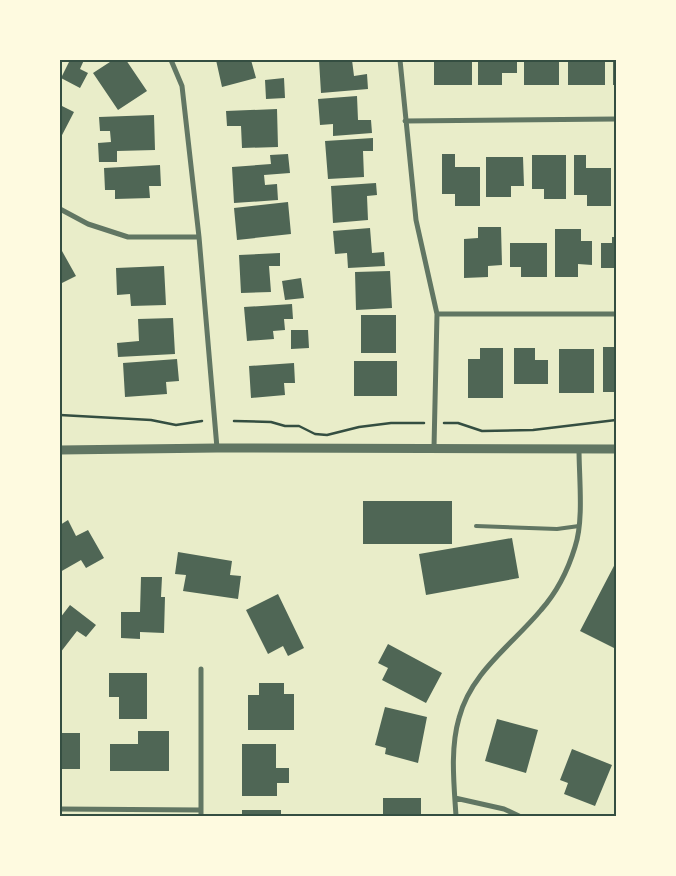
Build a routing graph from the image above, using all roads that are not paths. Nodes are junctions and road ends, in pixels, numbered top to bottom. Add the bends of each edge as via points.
1 (171, 60) edge
2 (400, 60) edge
3 (405, 120) junction
4 (616, 120) edge
5 (60, 209) edge
6 (198, 237) junction
7 (437, 314) junction
8 (616, 314) edge
9 (217, 448) junction
10 (434, 448) junction
11 (579, 448) junction
12 (616, 449) edge
13 (60, 450) edge
14 (476, 526) dead end
15 (579, 526) junction
16 (201, 668) dead end
17 (455, 798) junction
18 (60, 809) edge
19 (201, 813) edge
20 (456, 816) edge
21 (520, 816) edge

1 - 6 street via 182,86
2 - 3 street
3 - 4 street
3 - 7 street via 416,220
5 - 6 street via 88,224 128,237
6 - 9 street
7 - 8 street
7 - 10 street
9 - 10 street
9 - 13 street
10 - 11 street
11 - 12 street
11 - 15 street
14 - 15 lane
15 - 17 street via 576,546 553,595 480,674 468,696 459,718 453,768
16 - 19 street
17 - 20 street
17 - 21 street
18 - 19 street

